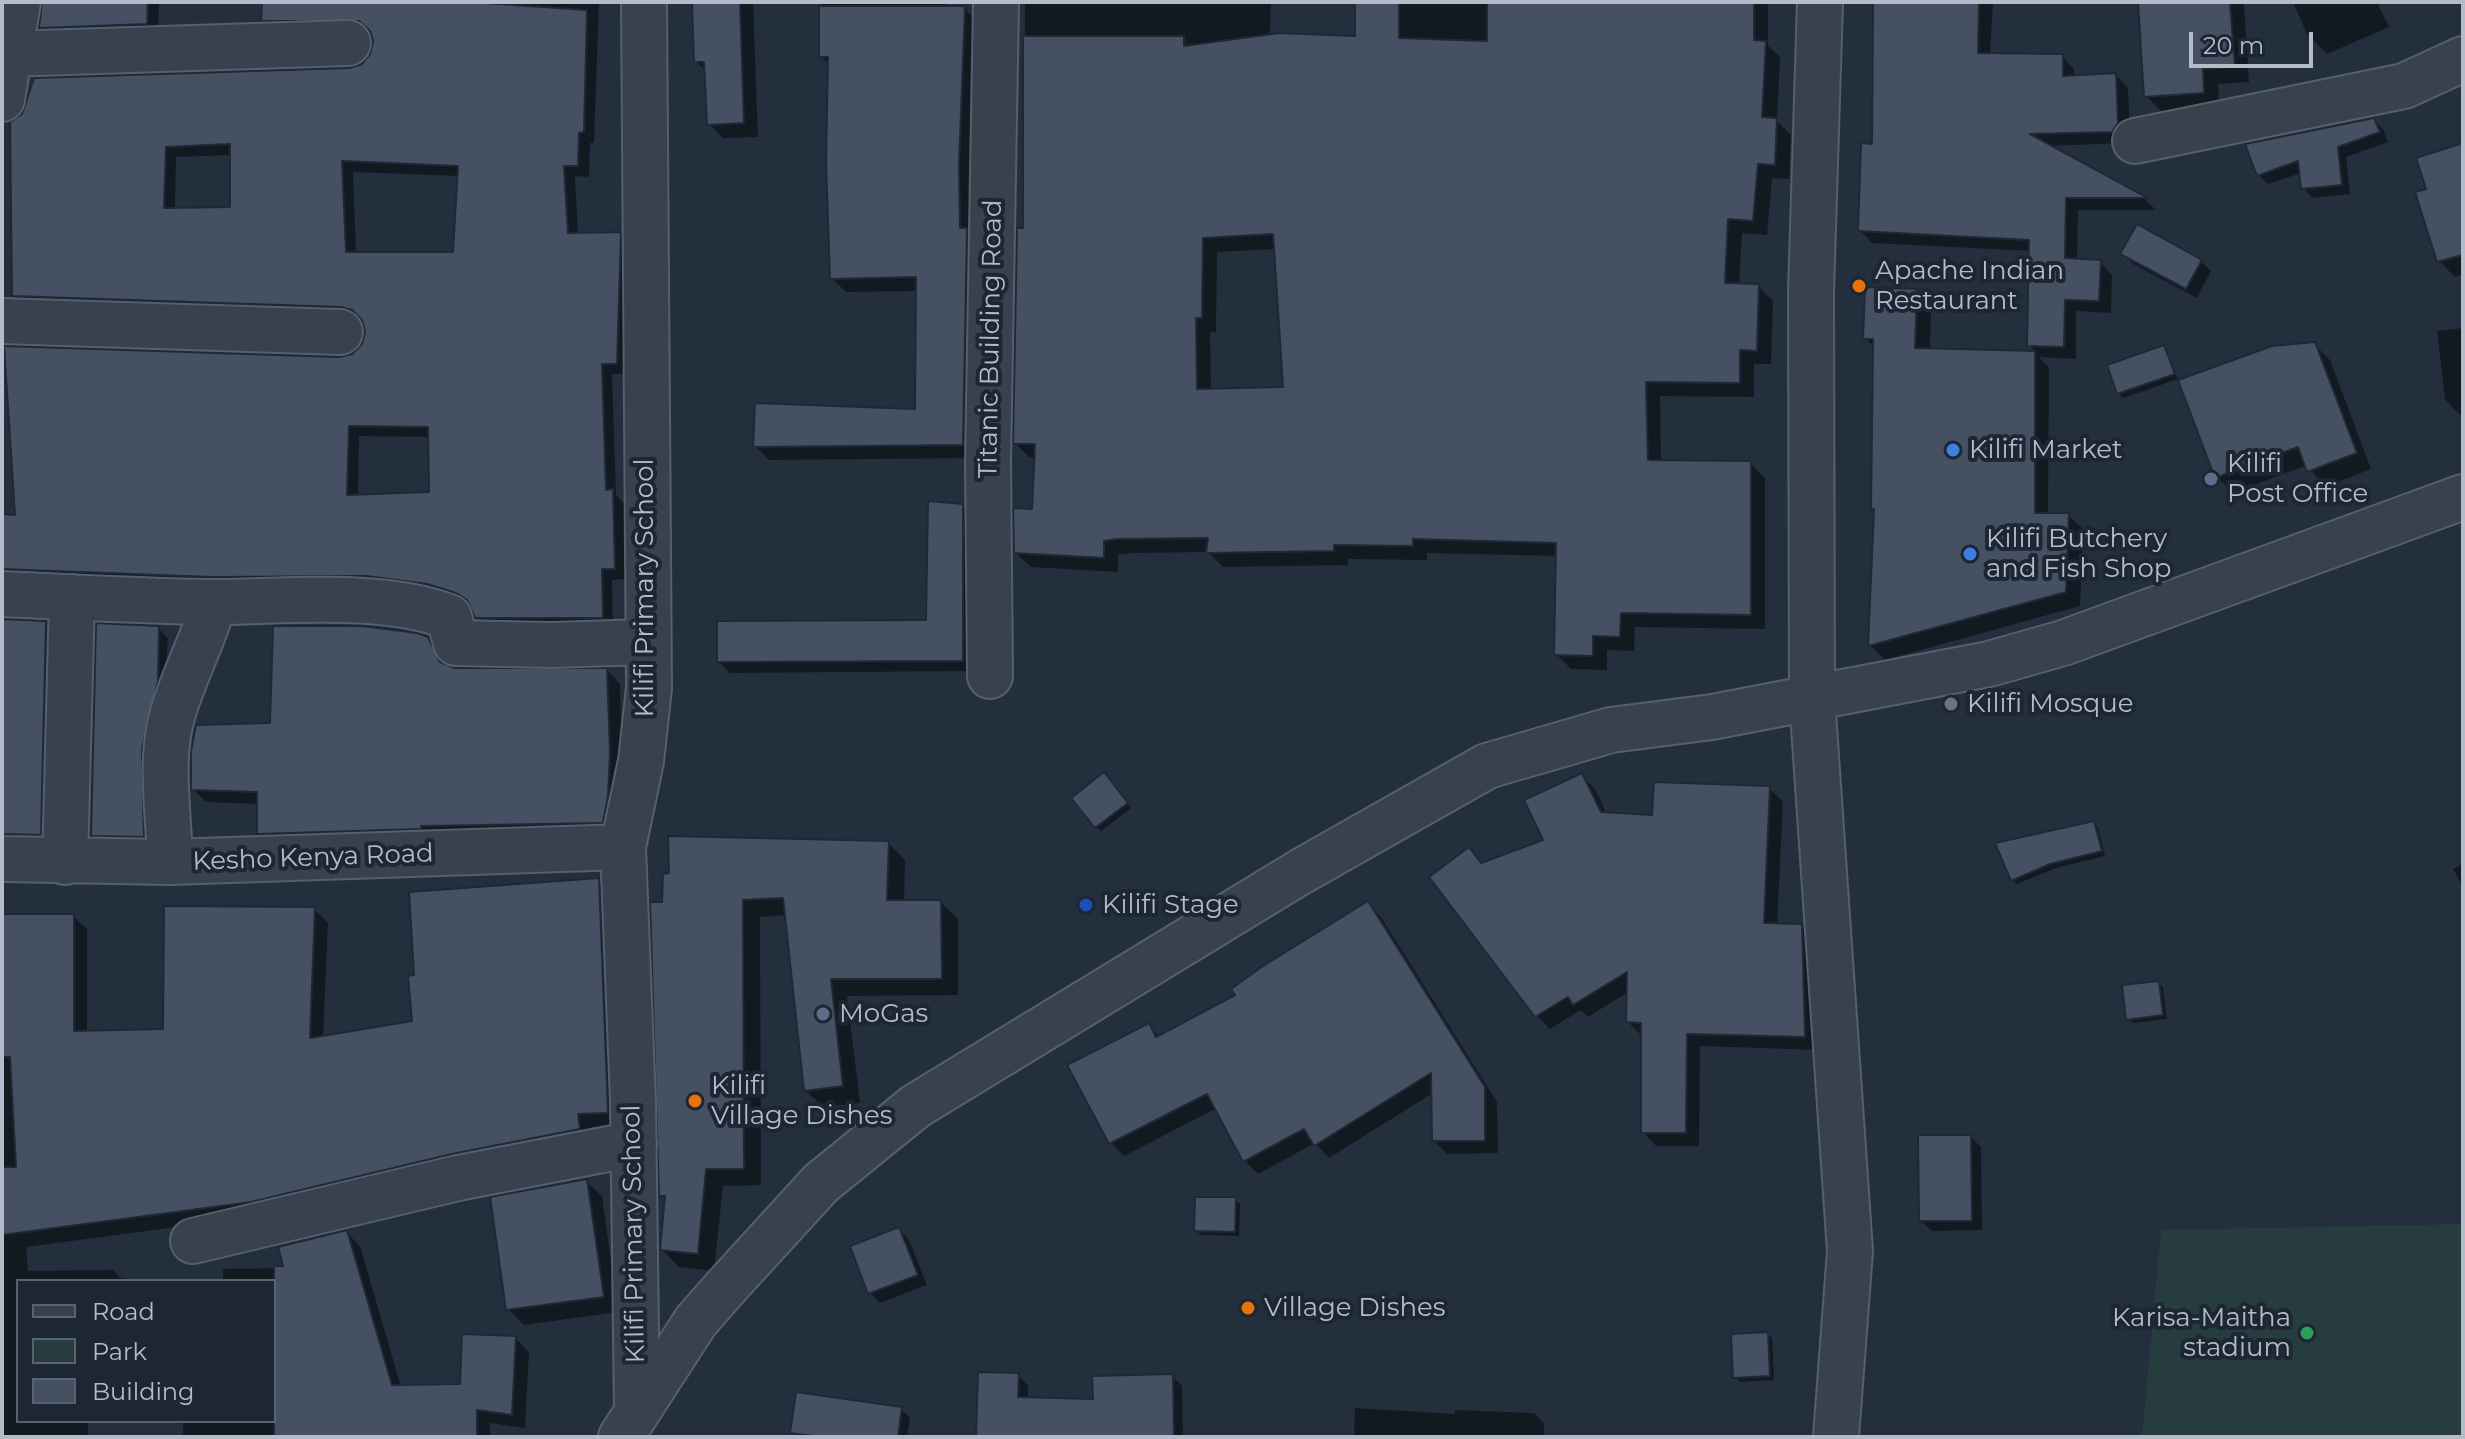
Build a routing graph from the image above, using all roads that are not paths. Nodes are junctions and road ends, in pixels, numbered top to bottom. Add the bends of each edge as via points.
1 (18, 2) edge
2 (644, 2) edge
3 (996, 2) edge
4 (1820, 2) edge
5 (348, 43) dead end
6 (7, 54) junction
7 (2463, 59) edge
8 (2, 99) edge
9 (2135, 141) dead end
10 (2, 321) edge
11 (340, 332) dead end
12 (2463, 497) edge
13 (2, 594) edge
14 (72, 597) junction
15 (214, 602) junction
16 (646, 642) junction
17 (990, 676) dead end
18 (1812, 698) junction
19 (623, 847) junction
20 (2, 859) edge
21 (65, 862) junction
22 (170, 862) junction
23 (634, 1144) junction
24 (193, 1241) dead end
25 (640, 1417) edge
26 (1836, 1437) edge

1 - 6 street
2 - 16 street, Kilifi Primary School
3 - 17 street, Titanic Building Road via 988,372
4 - 18 street via 1811,292
5 - 6 street
6 - 8 street
7 - 9 street via 2404,86
10 - 11 street
12 - 18 street via 2063,643 1912,681
13 - 14 street
14 - 15 street
14 - 21 street
15 - 16 street via 294,599 430,610 449,617 456,643
15 - 22 street via 172,715 167,770
16 - 19 street, Kilifi Primary School via 649,688
18 - 25 street via 1611,730 1487,766 1300,872 916,1106 821,1183 696,1321
18 - 26 street via 1850,1251
19 - 22 street, Kesho Kenya Road
19 - 23 street, Kilifi Primary School
20 - 21 street, Kesho Kenya Road
21 - 22 street, Kesho Kenya Road
23 - 24 street via 458,1178
23 - 25 street, Kilifi Primary School

